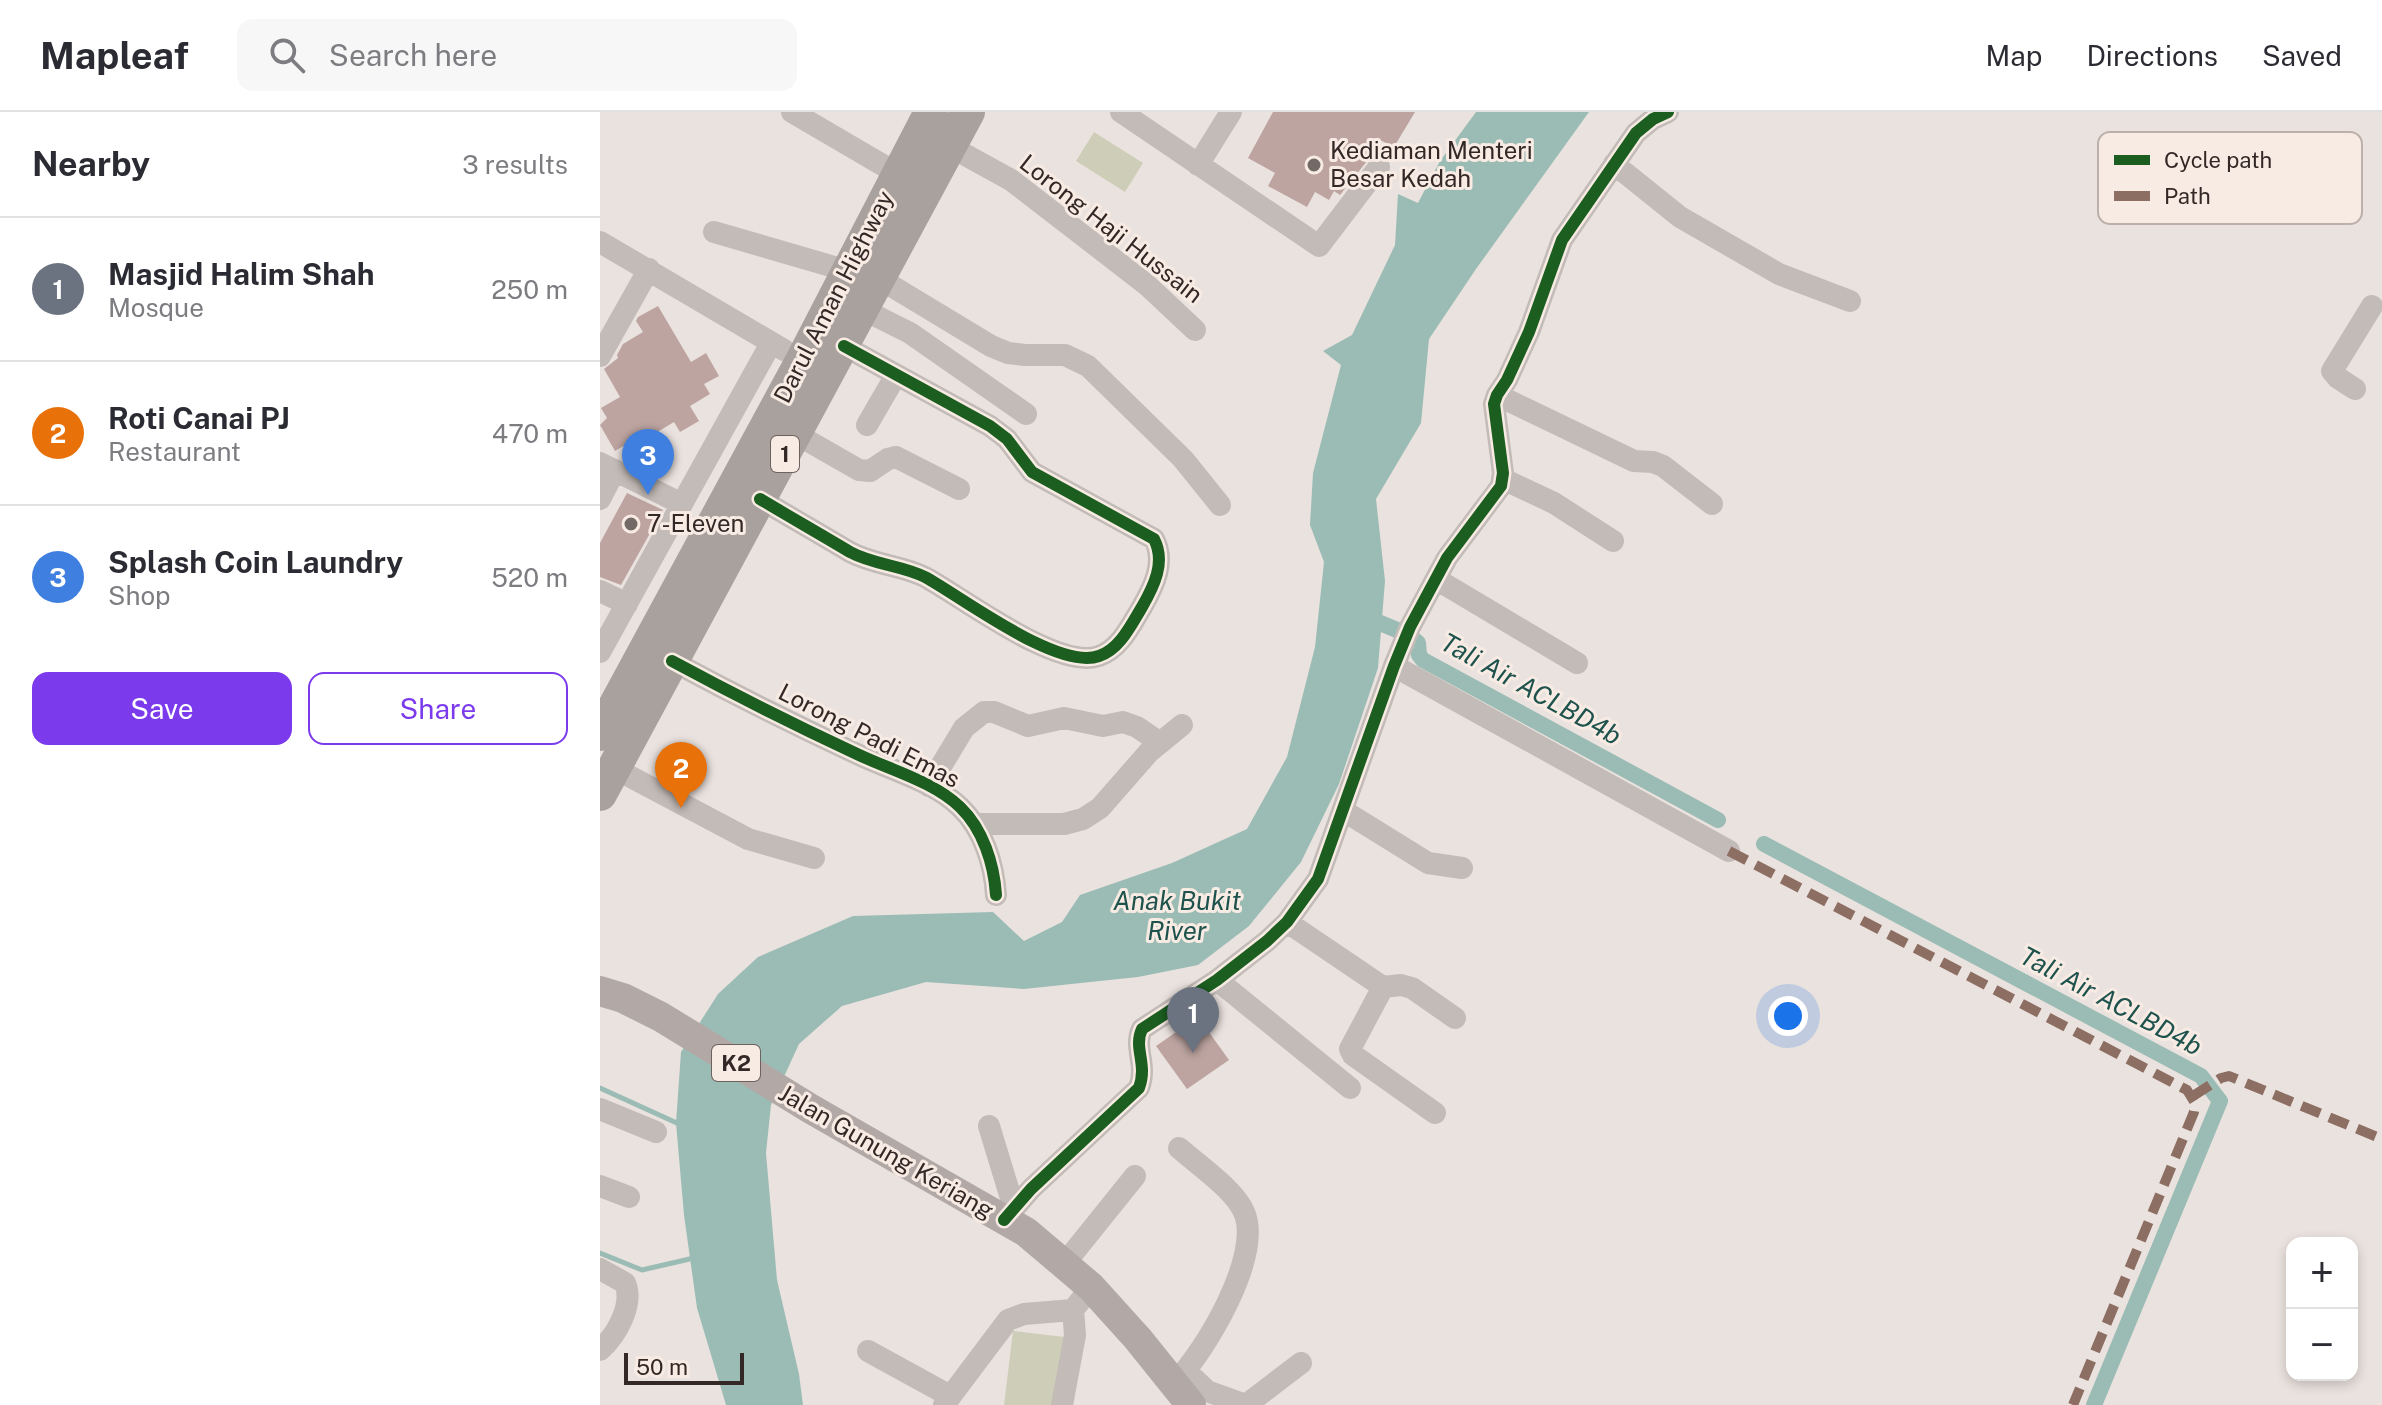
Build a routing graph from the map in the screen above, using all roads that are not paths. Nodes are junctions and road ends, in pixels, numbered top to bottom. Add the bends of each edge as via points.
1 (792, 112) edge
2 (931, 112) edge
3 (968, 112) edge
4 (1121, 112) edge
5 (1231, 112) edge
6 (1668, 112) edge
7 (951, 147) junction
8 (1614, 164) junction
9 (1198, 165) junction
10 (1379, 167) dead end
11 (898, 174) junction
12 (714, 232) dead end
13 (600, 242) edge
14 (649, 269) junction
15 (864, 275) junction
16 (1850, 301) dead end
17 (2372, 306) dead end
18 (864, 310) junction
19 (1195, 330) dead end
20 (771, 343) junction
21 (844, 346) junction
22 (600, 356) edge
23 (802, 361) junction
24 (896, 375) junction
25 (2355, 389) dead end
26 (1497, 395) junction
27 (1026, 414) dead end
28 (867, 425) dead end
29 (796, 434) junction
30 (607, 466) edge
31 (1503, 479) junction
32 (959, 489) dead end
33 (600, 499) edge
34 (760, 499) junction
35 (682, 504) junction
36 (1712, 504) dead end
37 (1220, 505) dead end
38 (1613, 541) dead end
39 (1436, 579) junction
40 (600, 591) edge
41 (627, 604) junction
42 (600, 652) edge
43 (672, 661) junction
44 (1577, 663) dead end
45 (1394, 666) junction
46 (1182, 725) dead end
47 (600, 734) edge
48 (1159, 742) junction
49 (607, 781) edge
50 (929, 786) junction
51 (1344, 811) junction
52 (974, 824) junction
53 (1729, 851) dead end
54 (814, 858) dead end
55 (1462, 868) dead end
56 (996, 895) dead end
57 (1287, 922) junction
58 (1217, 980) junction
59 (1383, 987) junction
60 (608, 989) edge
61 (1455, 1018) dead end
62 (1350, 1088) dead end
63 (600, 1109) edge
64 (1435, 1113) dead end
65 (989, 1126) dead end
66 (656, 1132) dead end
67 (1179, 1148) dead end
68 (1135, 1176) dead end
69 (600, 1186) edge
70 (629, 1197) dead end
71 (1009, 1214) junction
72 (1065, 1263) junction
73 (600, 1269) edge
74 (1082, 1299) junction
75 (600, 1350) edge
76 (868, 1351) dead end
77 (1301, 1363) dead end
78 (1184, 1386) edge
79 (947, 1401) edge
80 (1062, 1405) edge
81 (1246, 1405) edge

1 - 11 street
2 - 11 highway, Darul Aman Highway / 1
3 - 7 highway, Darul Aman Highway / 1
4 - 9 street
5 - 9 street
6 - 8 street via 1644,125
7 - 15 highway, Darul Aman Highway / 1
7 - 19 street, Lorong Haji Hussain via 1023,189 1147,285
8 - 16 street via 1680,217 1779,274
8 - 26 street via 1562,240 1529,332
9 - 10 street via 1319,246
11 - 15 highway, Darul Aman Highway / 1
12 - 15 street
13 - 14 street
14 - 20 street
14 - 22 street
15 - 18 highway, Darul Aman Highway / 1
15 - 23 highway, Darul Aman Highway / 1
15 - 37 street via 1008,353 1065,355 1088,366 1183,459
17 - 25 street via 2332,371
18 - 21 highway, Darul Aman Highway / 1
18 - 27 street via 910,333
20 - 23 street
20 - 35 street
21 - 24 street
21 - 29 highway, Darul Aman Highway / 1
23 - 47 highway, Darul Aman Highway / 1
24 - 28 street
24 - 34 street via 1000,433 1032,472 1154,539 1160,567 1147,599 1109,651 1089,659 1054,651 920,575 867,560
26 - 31 street
26 - 36 street via 1634,461 1658,463
29 - 32 street via 859,470 870,471 896,457
29 - 34 highway, Darul Aman Highway / 1
30 - 33 street
30 - 35 street
31 - 38 street via 1554,503
31 - 39 street
34 - 43 highway, Darul Aman Highway / 1
35 - 41 street
39 - 44 street
39 - 45 street
40 - 41 street
41 - 42 street
43 - 49 highway, Darul Aman Highway / 1
43 - 50 street, Lorong Padi Emas
45 - 51 street
45 - 53 street
46 - 48 street
48 - 50 street via 1123,722 1103,726 1064,718 1028,726 984,712 964,728
48 - 52 street via 1115,794 1083,819 1064,824
49 - 54 street via 748,839
50 - 52 street, Lorong Padi Emas via 959,806
51 - 55 street via 1428,863
51 - 57 street via 1318,879
52 - 56 street, Lorong Padi Emas via 995,877
57 - 58 street
57 - 59 street
58 - 62 street
58 - 71 street via 1142,1029 1138,1043 1144,1072 1139,1088
59 - 61 street via 1412,988
59 - 64 street via 1350,1049
60 - 71 main road, Jalan Gunung Keriang / K2 via 811,1109
63 - 66 street
65 - 71 street
67 - 78 street via 1229,1192 1244,1211 1247,1226 1237,1278
68 - 72 street
69 - 70 street
71 - 72 main road, Jalan Gunung Keriang / K2
72 - 74 main road, Jalan Gunung Keriang / K2
73 - 75 street via 625,1283 629,1301
74 - 78 main road, Jalan Gunung Keriang / K2
74 - 79 street via 1008,1320
74 - 80 street
76 - 79 street
77 - 81 street
78 - 81 street

